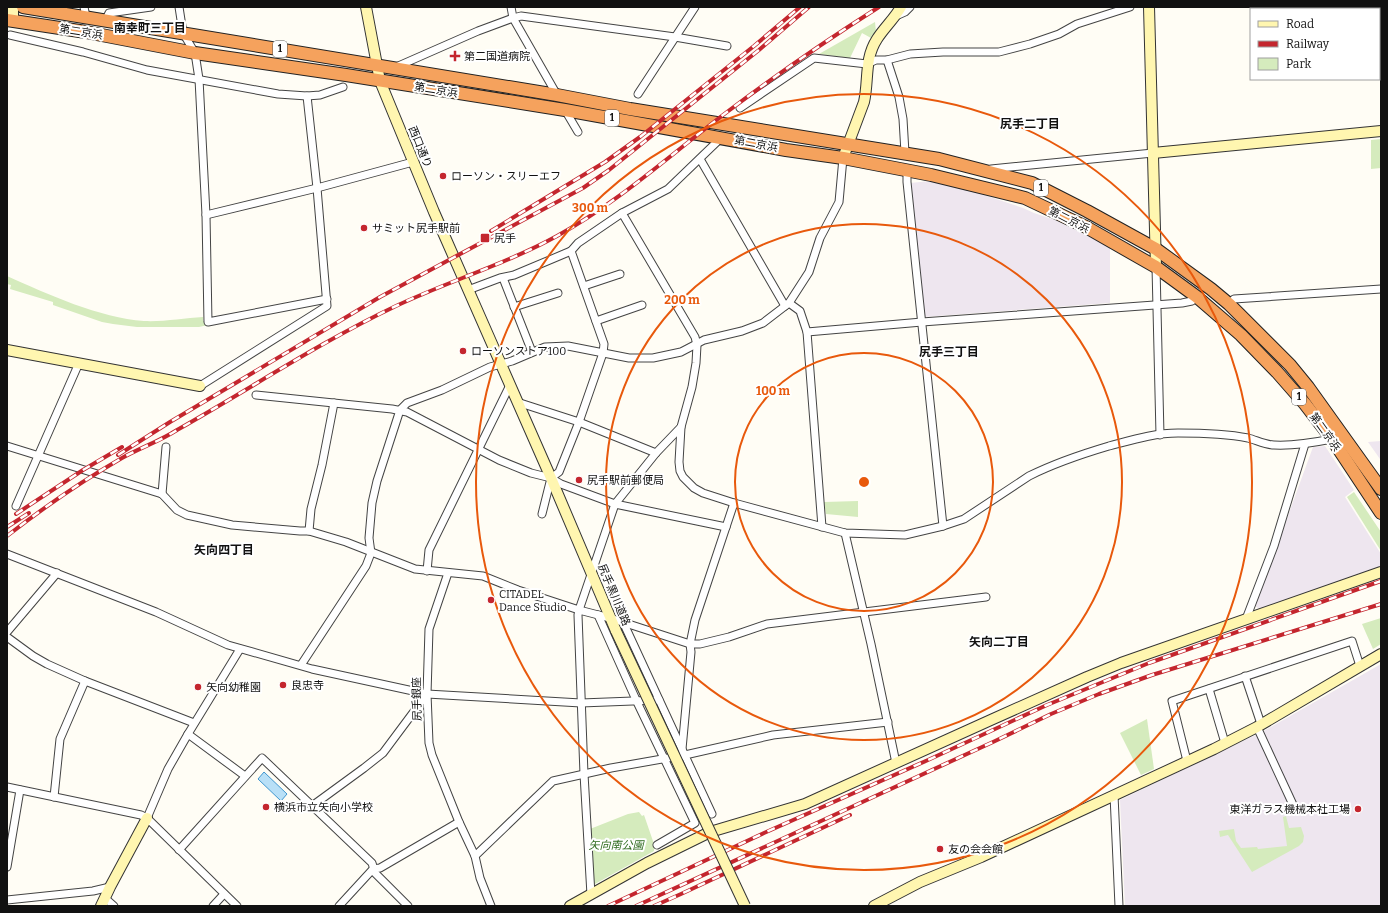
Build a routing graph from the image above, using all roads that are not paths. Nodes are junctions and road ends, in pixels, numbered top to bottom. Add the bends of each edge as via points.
1 (13, 7) edge
2 (23, 7) edge
3 (151, 7) edge
4 (179, 7) edge
5 (366, 7) edge
6 (511, 7) edge
7 (695, 7) edge
8 (910, 7) edge
9 (1130, 7) edge
10 (1149, 7) edge
11 (85, 12) edge
12 (898, 12) edge
13 (513, 18) junction
14 (10, 21) edge
15 (105, 21) junction
16 (183, 34) junction
17 (10, 36) dead end
18 (675, 37) junction
19 (727, 46) dead end
20 (194, 53) junction
21 (887, 60) junction
22 (867, 64) junction
23 (376, 65) junction
24 (392, 68) junction
25 (199, 79) junction
26 (380, 81) junction
27 (343, 86) dead end
28 (638, 94) dead end
29 (557, 95) junction
30 (307, 96) junction
31 (740, 108) dead end
32 (565, 110) junction
33 (1381, 131) edge
34 (578, 132) dead end
35 (722, 137) junction
36 (847, 144) junction
37 (905, 153) junction
38 (1153, 153) junction
39 (843, 158) junction
40 (700, 159) junction
41 (413, 162) junction
42 (907, 170) junction
43 (985, 171) junction
44 (317, 188) junction
45 (622, 213) junction
46 (206, 215) junction
47 (1156, 249) junction
48 (572, 251) junction
49 (1156, 267) junction
50 (620, 274) dead end
51 (503, 278) junction
52 (584, 286) junction
53 (1381, 289) edge
54 (468, 290) junction
55 (558, 293) dead end
56 (1197, 297) junction
57 (327, 299) junction
58 (1156, 304) junction
59 (1229, 304) junction
60 (642, 305) dead end
61 (787, 305) junction
62 (514, 307) junction
63 (596, 321) junction
64 (922, 322) junction
65 (807, 332) junction
66 (697, 345) junction
67 (7, 350) edge
68 (532, 352) junction
69 (603, 353) junction
70 (79, 364) junction
71 (500, 364) junction
72 (510, 385) junction
73 (200, 386) joint
74 (256, 395) dead end
75 (517, 402) junction
76 (334, 403) junction
77 (400, 410) junction
78 (579, 422) junction
79 (681, 427) junction
80 (1160, 435) junction
81 (1332, 439) junction
82 (1305, 444) junction
83 (7, 446) edge
84 (166, 447) dead end
85 (478, 449) junction
86 (656, 453) junction
87 (38, 456) junction
88 (551, 478) junction
89 (1381, 489) edge
90 (162, 494) junction
91 (734, 503) junction
92 (616, 504) junction
93 (16, 506) dead end
94 (1381, 513) edge
95 (542, 514) dead end
96 (943, 526) junction
97 (726, 527) junction
98 (822, 527) junction
99 (309, 531) junction
100 (845, 533) junction
101 (372, 553) junction
102 (7, 554) edge
103 (427, 571) junction
104 (1381, 572) edge
105 (57, 573) junction
106 (448, 573) junction
107 (591, 573) junction
108 (986, 597) dead end
109 (579, 610) junction
110 (863, 612) junction
111 (598, 615) junction
112 (610, 618) junction
113 (1246, 619) junction
114 (624, 624) junction
115 (7, 632) edge
116 (7, 637) edge
117 (690, 644) junction
118 (240, 649) junction
119 (1381, 654) edge
120 (300, 665) junction
121 (1360, 666) junction
122 (1245, 676) junction
123 (85, 681) junction
124 (1209, 689) junction
125 (426, 694) junction
126 (659, 700) junction
127 (637, 702) junction
128 (581, 703) junction
129 (888, 722) junction
130 (194, 723) junction
131 (1259, 725) junction
132 (188, 734) junction
133 (1225, 743) junction
134 (684, 752) junction
135 (664, 758) junction
136 (1187, 761) junction
137 (896, 764) junction
138 (584, 774) junction
139 (245, 776) junction
140 (7, 787) edge
141 (20, 790) junction
142 (1114, 795) junction
143 (54, 797) junction
144 (312, 806) junction
145 (1295, 809) dead end
146 (712, 814) dead end
147 (147, 818) junction
148 (459, 822) junction
149 (710, 832) junction
150 (657, 845) dead end
151 (179, 850) junction
152 (475, 856) junction
153 (7, 868) edge
154 (373, 869) junction
155 (110, 887) junction
156 (224, 894) junction
157 (590, 895) junction
158 (7, 900) edge
159 (103, 902) edge
160 (114, 906) edge
161 (213, 906) edge
162 (237, 906) edge
163 (339, 906) edge
164 (408, 906) edge
165 (491, 906) edge
166 (570, 906) edge
167 (745, 906) edge
168 (874, 906) edge
169 (1119, 906) edge

1 - 14 street
2 - 11 highway, 第二京浜 / 1
3 - 15 street via 109,13
4 - 16 street
5 - 23 street, 西口通り
6 - 13 street
7 - 18 street
8 - 12 street via 905,12
9 - 21 street via 1003,52 910,54
10 - 38 street
11 - 15 highway, 第二京浜 / 1
12 - 22 street via 876,39
13 - 18 street via 521,16
13 - 24 street
13 - 29 street
14 - 20 highway, 第二京浜 / 1 via 86,32
15 - 16 highway, 第二京浜 / 1
16 - 20 street
16 - 23 highway, 第二京浜 / 1
17 - 25 street via 147,70
18 - 19 street
18 - 28 street
20 - 25 street
20 - 26 highway, 第二京浜 / 1
21 - 22 street via 876,60
21 - 37 street via 899,98
22 - 31 street via 814,58
22 - 36 street via 864,102
23 - 24 highway, 第二京浜 / 1
23 - 26 street, 西口通り
24 - 29 highway, 第二京浜 / 1
25 - 30 street via 278,94
25 - 46 street
26 - 32 highway, 第二京浜 / 1
26 - 41 street, 西口通り
27 - 30 street via 320,95
29 - 36 highway, 第二京浜 / 1
30 - 44 street
32 - 34 street
32 - 35 highway, 第二京浜 / 1
33 - 38 street
35 - 39 highway, 第二京浜 / 1
35 - 40 street
36 - 37 highway, 第二京浜 / 1
36 - 39 street
37 - 43 highway, 第二京浜 / 1
38 - 43 street
38 - 47 street
39 - 42 highway, 第二京浜 / 1
39 - 61 street via 839,202 820,238 809,272
40 - 45 street via 668,189
40 - 61 street
41 - 44 street
41 - 54 street, 西口通り
42 - 49 highway, 第二京浜 / 1 via 1026,198 1086,227
42 - 64 street
43 - 47 highway, 第二京浜 / 1 via 1032,183
44 - 46 street
44 - 57 street
45 - 48 street via 578,243
45 - 66 street via 695,337
46 - 57 street via 208,322
47 - 49 street
47 - 59 highway, 第二京浜 / 1
48 - 51 street
48 - 52 street
49 - 56 highway, 第二京浜 / 1
49 - 58 street
50 - 52 street
51 - 54 street
51 - 62 street
52 - 63 street
53 - 59 street via 1234,299
54 - 71 street, 尻手黒川道路
55 - 62 street
56 - 58 street via 1192,301
56 - 81 highway, 第二京浜 / 1 via 1241,335 1277,372
57 - 73 street via 327,306
58 - 64 street
58 - 80 street
59 - 89 highway, 第二京浜 / 1 via 1308,386 1377,477
60 - 63 street
61 - 65 street via 800,311
61 - 66 street via 763,323 704,340
62 - 68 street
63 - 69 street via 604,344
64 - 65 street
64 - 96 street
65 - 98 street
66 - 69 street via 682,352 653,358 629,358
66 - 79 street via 692,388
67 - 70 street
68 - 69 street via 560,345
68 - 71 street
69 - 78 street
70 - 73 street
70 - 87 street
71 - 72 street, 尻手黒川道路
71 - 77 street via 407,403
72 - 75 street, 尻手黒川道路
72 - 85 street
74 - 76 street
75 - 78 street
75 - 88 street, 尻手黒川道路
76 - 77 street
76 - 99 street via 311,509
77 - 85 street
77 - 101 street via 372,503 369,538
78 - 86 street
78 - 88 street via 559,472
79 - 86 street
79 - 91 street via 679,462 683,477 702,493
80 - 82 street via 1178,433 1228,436 1272,445
80 - 96 street via 1137,438 1040,470 964,519
81 - 82 street
81 - 94 highway, 第二京浜 / 1
82 - 113 street via 1274,546
83 - 87 street
84 - 90 street
85 - 88 street via 528,472
85 - 103 street via 429,550
86 - 92 street
87 - 90 street
87 - 93 street
88 - 92 street
88 - 95 street
88 - 107 street, 尻手黒川道路
90 - 99 street via 177,510 186,515 232,524
91 - 97 street
91 - 98 street
92 - 97 street
92 - 107 street
96 - 100 street via 905,535
97 - 117 street via 695,620
98 - 100 street
99 - 101 street
100 - 110 street
101 - 103 street via 414,569
101 - 120 street
102 - 105 street
103 - 106 street
104 - 113 street
105 - 115 street
105 - 118 street
106 - 109 street via 484,576
106 - 125 street, 尻手銀座 via 429,629
107 - 109 street
107 - 112 street, 尻手黒川道路
108 - 110 street
109 - 111 street
109 - 128 street
110 - 117 street via 767,624 708,643
110 - 129 street
111 - 112 street
111 - 127 street
112 - 114 street
112 - 149 street, 尻手黒川道路, bridge
113 - 137 street via 1088,677
114 - 117 street
114 - 126 street
116 - 123 street via 33,656
117 - 134 street
118 - 120 street
118 - 130 street
119 - 121 street
120 - 125 street
121 - 122 street via 1352,641
121 - 131 street
122 - 124 street
122 - 131 street
123 - 130 street
123 - 143 street via 60,739
124 - 133 street
124 - 136 street via 1172,701
125 - 128 street
125 - 144 street via 383,753
125 - 148 street, 尻手銀座 via 432,755
126 - 127 street
126 - 134 street
127 - 128 street
127 - 135 street
128 - 138 street
129 - 134 street via 773,735
129 - 137 street
130 - 132 street
131 - 133 street
131 - 145 street
132 - 139 street
132 - 147 street via 168,770
133 - 136 street
134 - 135 street
134 - 146 street
135 - 138 street
135 - 150 street via 695,823
136 - 142 street
137 - 149 street via 805,804
138 - 152 street via 553,782
138 - 157 street
139 - 144 street via 262,758
139 - 151 street
140 - 141 street
141 - 143 street
141 - 153 street
142 - 168 street via 920,882
142 - 169 street
143 - 147 street
144 - 154 street via 372,863
147 - 151 street
147 - 155 street
148 - 152 street, 尻手銀座
148 - 154 street via 380,868
149 - 157 street
149 - 167 street, 尻手黒川道路, bridge
151 - 156 street
152 - 165 street, 尻手銀座
154 - 163 street
154 - 164 street
155 - 158 street
155 - 159 street
156 - 161 street
156 - 162 street
157 - 166 street
159 - 160 street

